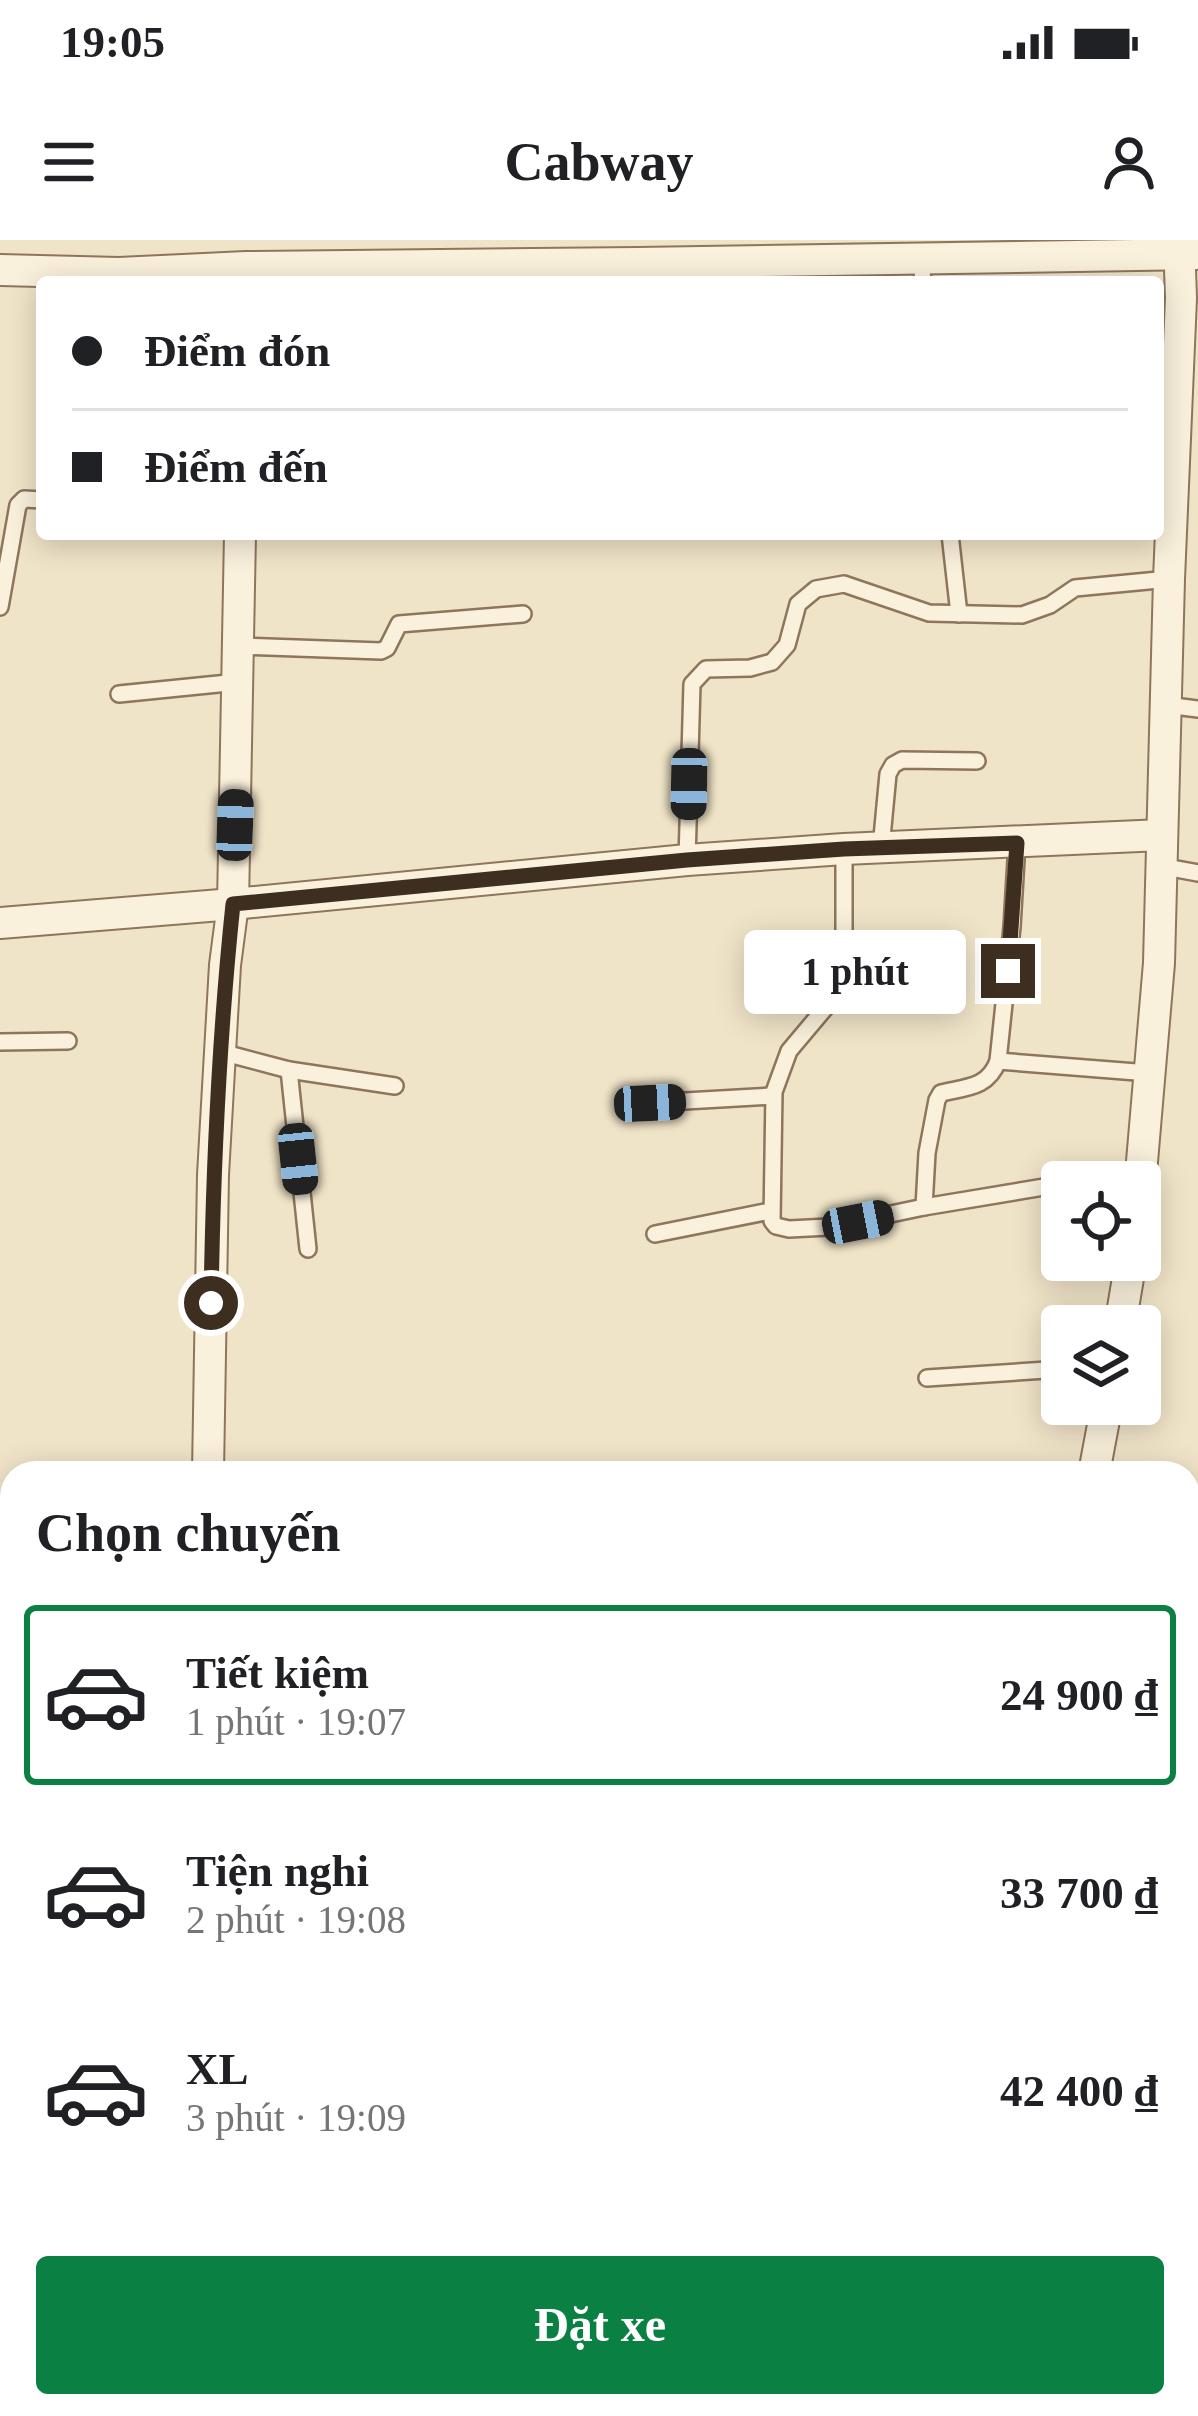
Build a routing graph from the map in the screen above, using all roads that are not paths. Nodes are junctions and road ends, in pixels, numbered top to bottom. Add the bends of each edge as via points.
1 (1186, 249) edge
2 (246, 263) edge
3 (0, 270) edge
4 (922, 270) edge
5 (638, 273) edge
6 (36, 500) edge
7 (240, 540) edge
8 (951, 540) edge
9 (1169, 579) junction
10 (0, 608) edge
11 (523, 614) dead end
12 (959, 614) junction
13 (238, 646) junction
14 (238, 682) junction
15 (118, 694) dead end
16 (1166, 705) junction
17 (1198, 709) edge
18 (977, 761) dead end
19 (1017, 843) junction
20 (881, 848) junction
21 (844, 849) junction
22 (1161, 850) junction
23 (687, 860) junction
24 (1198, 873) edge
25 (233, 904) junction
26 (0, 922) edge
27 (68, 1041) dead end
28 (0, 1042) edge
29 (221, 1052) junction
30 (998, 1060) junction
31 (289, 1070) junction
32 (1149, 1073) junction
33 (395, 1086) dead end
34 (772, 1096) junction
35 (650, 1103) dead end
36 (1142, 1161) edge
37 (1041, 1188) edge
38 (924, 1208) junction
39 (770, 1211) junction
40 (655, 1234) dead end
41 (308, 1249) dead end
42 (1041, 1370) edge
43 (927, 1378) dead end
44 (1103, 1425) edge
45 (208, 1461) edge
46 (1096, 1461) edge

1 - 4 street
1 - 9 street
2 - 3 street via 119,273
2 - 5 street
4 - 5 street
6 - 10 lane via 18,505
7 - 13 street
8 - 12 lane
9 - 12 lane via 1075,588 1031,614
9 - 16 street
11 - 13 lane via 399,624 381,650
12 - 23 lane via 928,613 844,584 816,589 798,604 787,645 772,662 706,669 692,684
13 - 14 street
14 - 15 lane
14 - 25 street
16 - 17 lane
16 - 22 street
18 - 20 lane via 893,765
19 - 20 street
19 - 22 street
19 - 30 lane
20 - 21 street
21 - 23 street
21 - 34 lane via 844,969 826,1007 789,1051
22 - 24 lane
22 - 32 street
23 - 25 street
25 - 26 street
25 - 29 street
27 - 28 lane
29 - 31 lane
29 - 45 street
30 - 32 lane
30 - 38 lane via 982,1083 937,1100
31 - 33 lane
31 - 41 lane
32 - 36 street
34 - 35 lane
34 - 39 lane
37 - 38 lane
38 - 39 lane via 789,1229 776,1226
39 - 40 lane
42 - 43 lane
44 - 46 street

